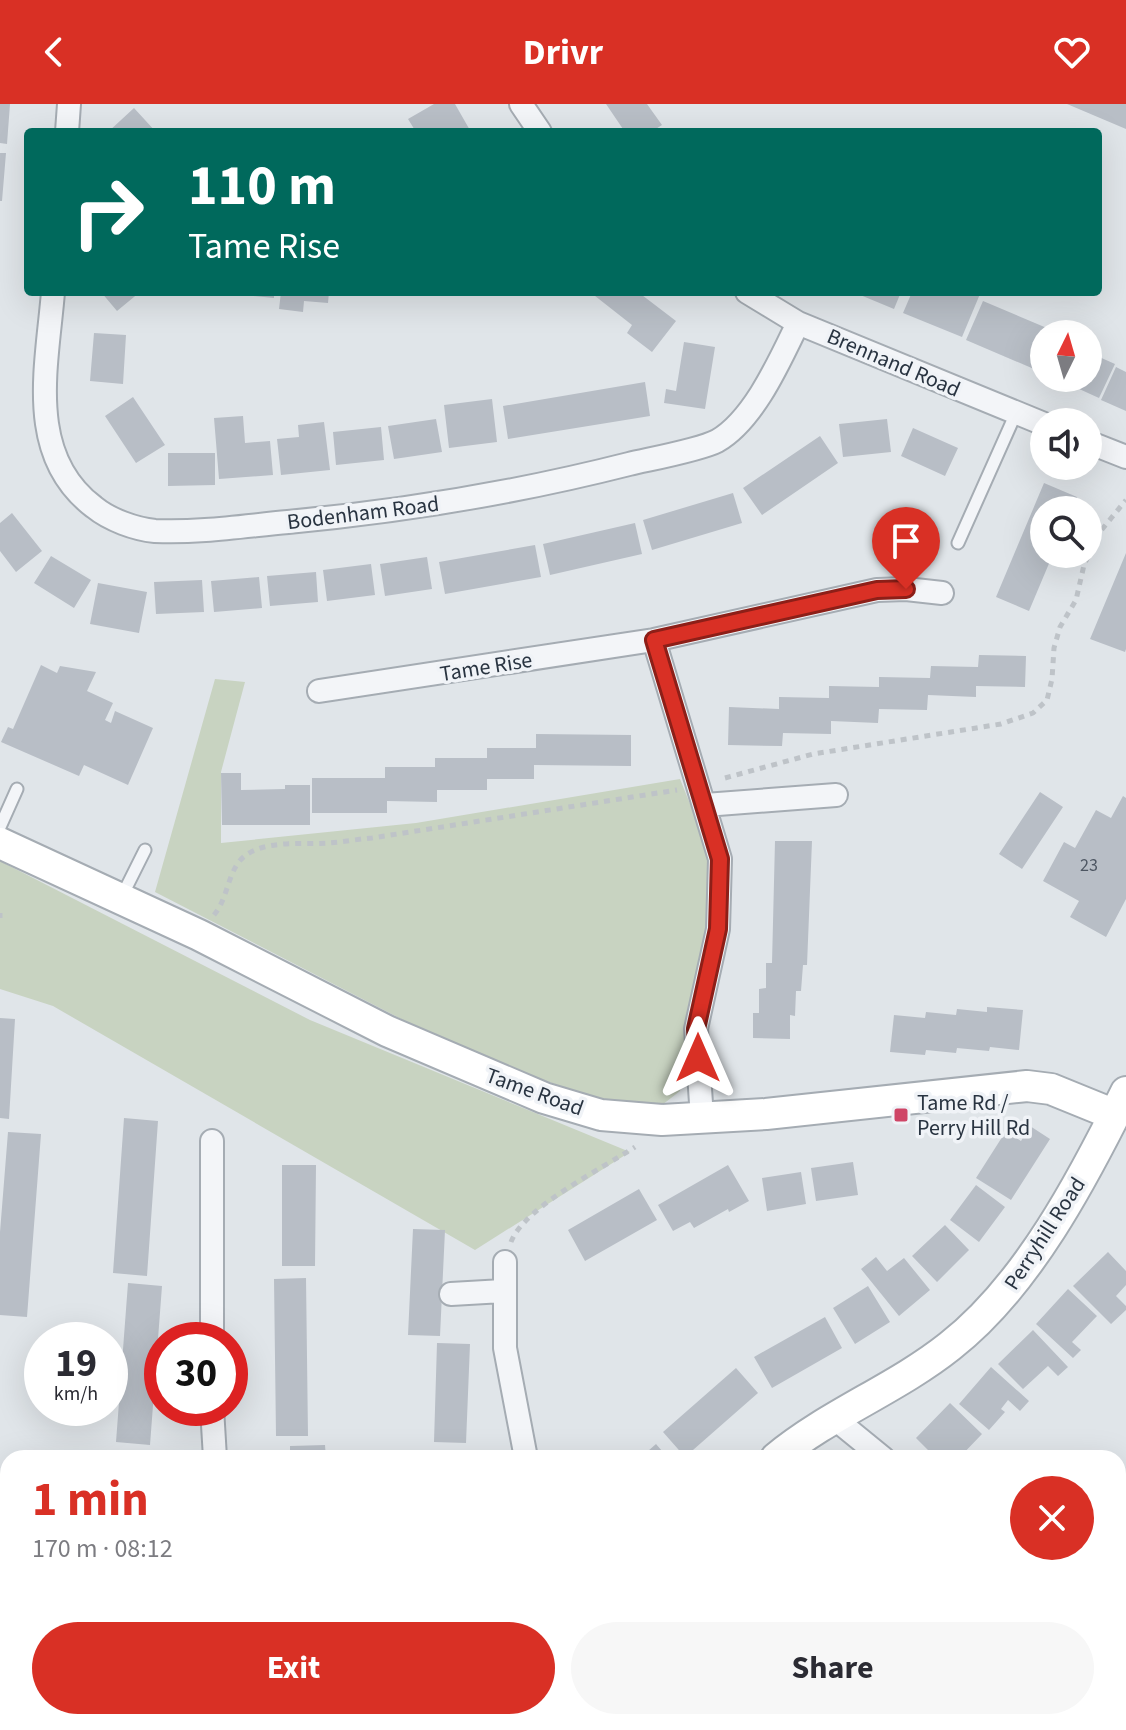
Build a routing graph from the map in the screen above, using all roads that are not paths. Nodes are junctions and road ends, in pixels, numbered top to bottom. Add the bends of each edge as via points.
1 (69, 104) edge
2 (521, 104) edge
3 (67, 128) edge
4 (537, 128) edge
5 (53, 296) edge
6 (754, 296) edge
7 (798, 323) junction
8 (1016, 413) junction
9 (1030, 418) edge
10 (1102, 448) edge
11 (1126, 457) edge
12 (958, 543) dead end
13 (942, 593) dead end
14 (654, 640) junction
15 (319, 691) dead end
16 (17, 789) dead end
17 (836, 795) dead end
18 (705, 805) junction
19 (0, 827) edge
20 (0, 843) edge
21 (145, 850) dead end
22 (121, 899) junction
23 (1120, 1103) edge
24 (702, 1118) junction
25 (212, 1141) dead end
26 (505, 1262) road end
27 (503, 1291) junction
28 (451, 1294) dead end
29 (212, 1322) edge
30 (834, 1418) junction
31 (213, 1426) edge
32 (215, 1450) edge
33 (524, 1450) edge
34 (788, 1450) edge
35 (873, 1450) edge

1 - 3 street
2 - 4 street
5 - 7 street, Bodenham Road via 45,425 56,461 94,507 152,531 372,514 539,487 716,442 743,419
6 - 7 street, Brennand Road
7 - 8 street, Brennand Road
8 - 9 street, Brennand Road
8 - 12 lane
10 - 11 street
13 - 14 street, Tame Rise via 877,590
14 - 15 street, Tame Rise
14 - 18 street
16 - 19 lane
17 - 18 street
18 - 24 street via 720,859 720,883 718,929 696,1029
20 - 22 street, Tame Road
21 - 22 lane
22 - 24 street, Tame Road via 387,1031 544,1098 601,1115
23 - 24 street, Tame Road via 1027,1086
23 - 30 street, Perryhill Road via 1014,1285 951,1346
25 - 29 street
26 - 27 street
27 - 28 street
27 - 33 street via 505,1348
30 - 34 street, Perryhill Road
30 - 35 street
31 - 32 street

